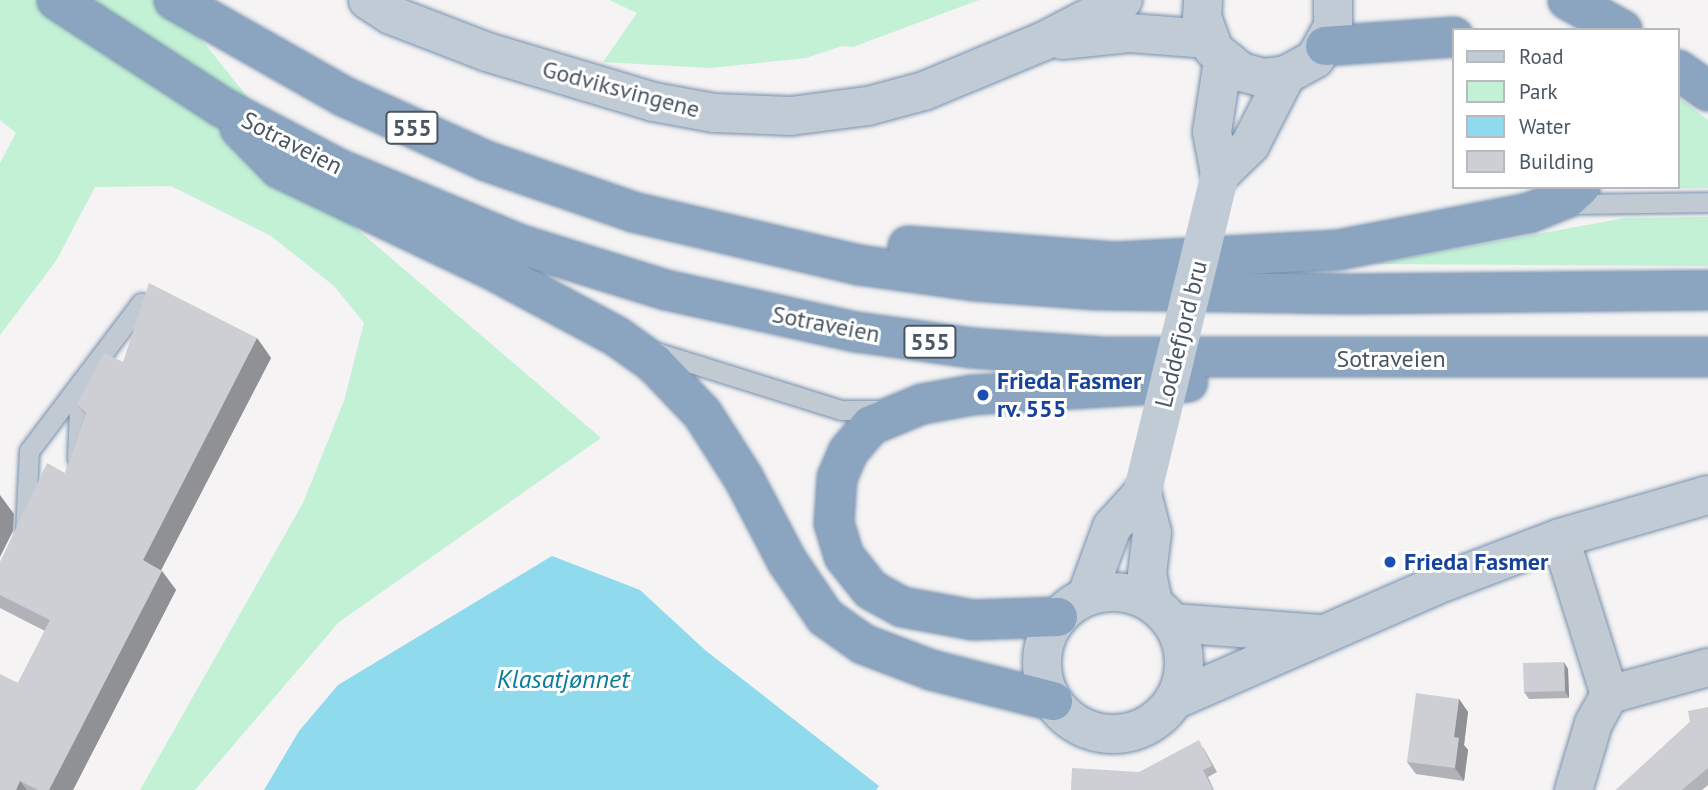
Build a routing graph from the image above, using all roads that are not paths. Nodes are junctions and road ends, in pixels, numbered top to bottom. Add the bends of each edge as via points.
1 (57, 0) edge
2 (174, 0) edge
3 (368, 0) edge
4 (1123, 0) edge
5 (1203, 0) edge
6 (1333, 0) edge
7 (1568, 0) edge
8 (1618, 28) edge
9 (1452, 37) edge
10 (1042, 42) junction
11 (1325, 46) junction
12 (1215, 49) junction
13 (1680, 71) edge
14 (1286, 75) junction
15 (1708, 91) edge
16 (220, 106) junction
17 (1220, 174) junction
18 (1568, 195) edge
19 (1708, 202) edge
20 (666, 221) junction
21 (1708, 290) edge
22 (141, 303) edge
23 (616, 336) junction
24 (1696, 357) edge
25 (80, 383) junction
26 (904, 410) junction
27 (77, 461) edge
28 (1142, 494) junction
29 (1708, 495) edge
30 (1560, 538) junction
31 (19, 546) edge
32 (1072, 606) junction
33 (1163, 613) junction
34 (1322, 635) junction
35 (1708, 667) edge
36 (1609, 694) junction
37 (1052, 701) junction
38 (1174, 701) junction
39 (1573, 790) edge

1 - 16 highway, Sotraveien / 555
2 - 20 highway, 555 via 225,32 380,113 486,160
3 - 10 main road, Godviksvingene via 391,15 487,52 654,102 714,113 791,116 868,106 924,91
4 - 10 main road, Godviksvingene
5 - 12 main road
6 - 11 main road via 1333,27
7 - 8 highway
9 - 11 highway
10 - 12 main road, Godviksvingene via 1130,33
11 - 14 main road via 1302,69
12 - 14 main road via 1241,72 1263,78
12 - 17 main road via 1212,132
13 - 15 highway
14 - 17 main road via 1250,145
16 - 23 highway, 555 via 279,168 489,268
16 - 24 highway, Sotraveien / 555 via 339,169 518,244 666,290 856,332 971,348 1103,357
17 - 28 main road, Loddefjord bru, bridge
18 - 19 lane
18 - 20 highway via 1529,214 1338,250 1115,262 850,239 721,210
20 - 21 highway, 555 via 859,265 974,281 1098,290 1349,294
22 - 25 lane
23 - 26 lane, 555 via 841,410
23 - 37 highway, 555 via 654,363 702,413 744,479 787,561 825,617 863,644 931,670
24 - 26 highway, 555 via 1645,378 1171,382 972,396
25 - 27 lane
25 - 31 lane via 29,451 25,534
26 - 32 highway, 555 via 871,425 848,452 836,478 834,523 844,556 872,590 902,607 973,620
28 - 32 main road via 1112,527
28 - 33 main road via 1152,533 1147,574
29 - 30 main road
30 - 34 main road
30 - 36 street
32 - 33 main road via 1121,591
32 - 37 main road via 1046,636 1041,658
33 - 34 main road
33 - 38 main road via 1185,662
34 - 38 main road
35 - 36 street
36 - 39 street via 1593,723
37 - 38 main road via 1072,722 1109,734 1142,729

